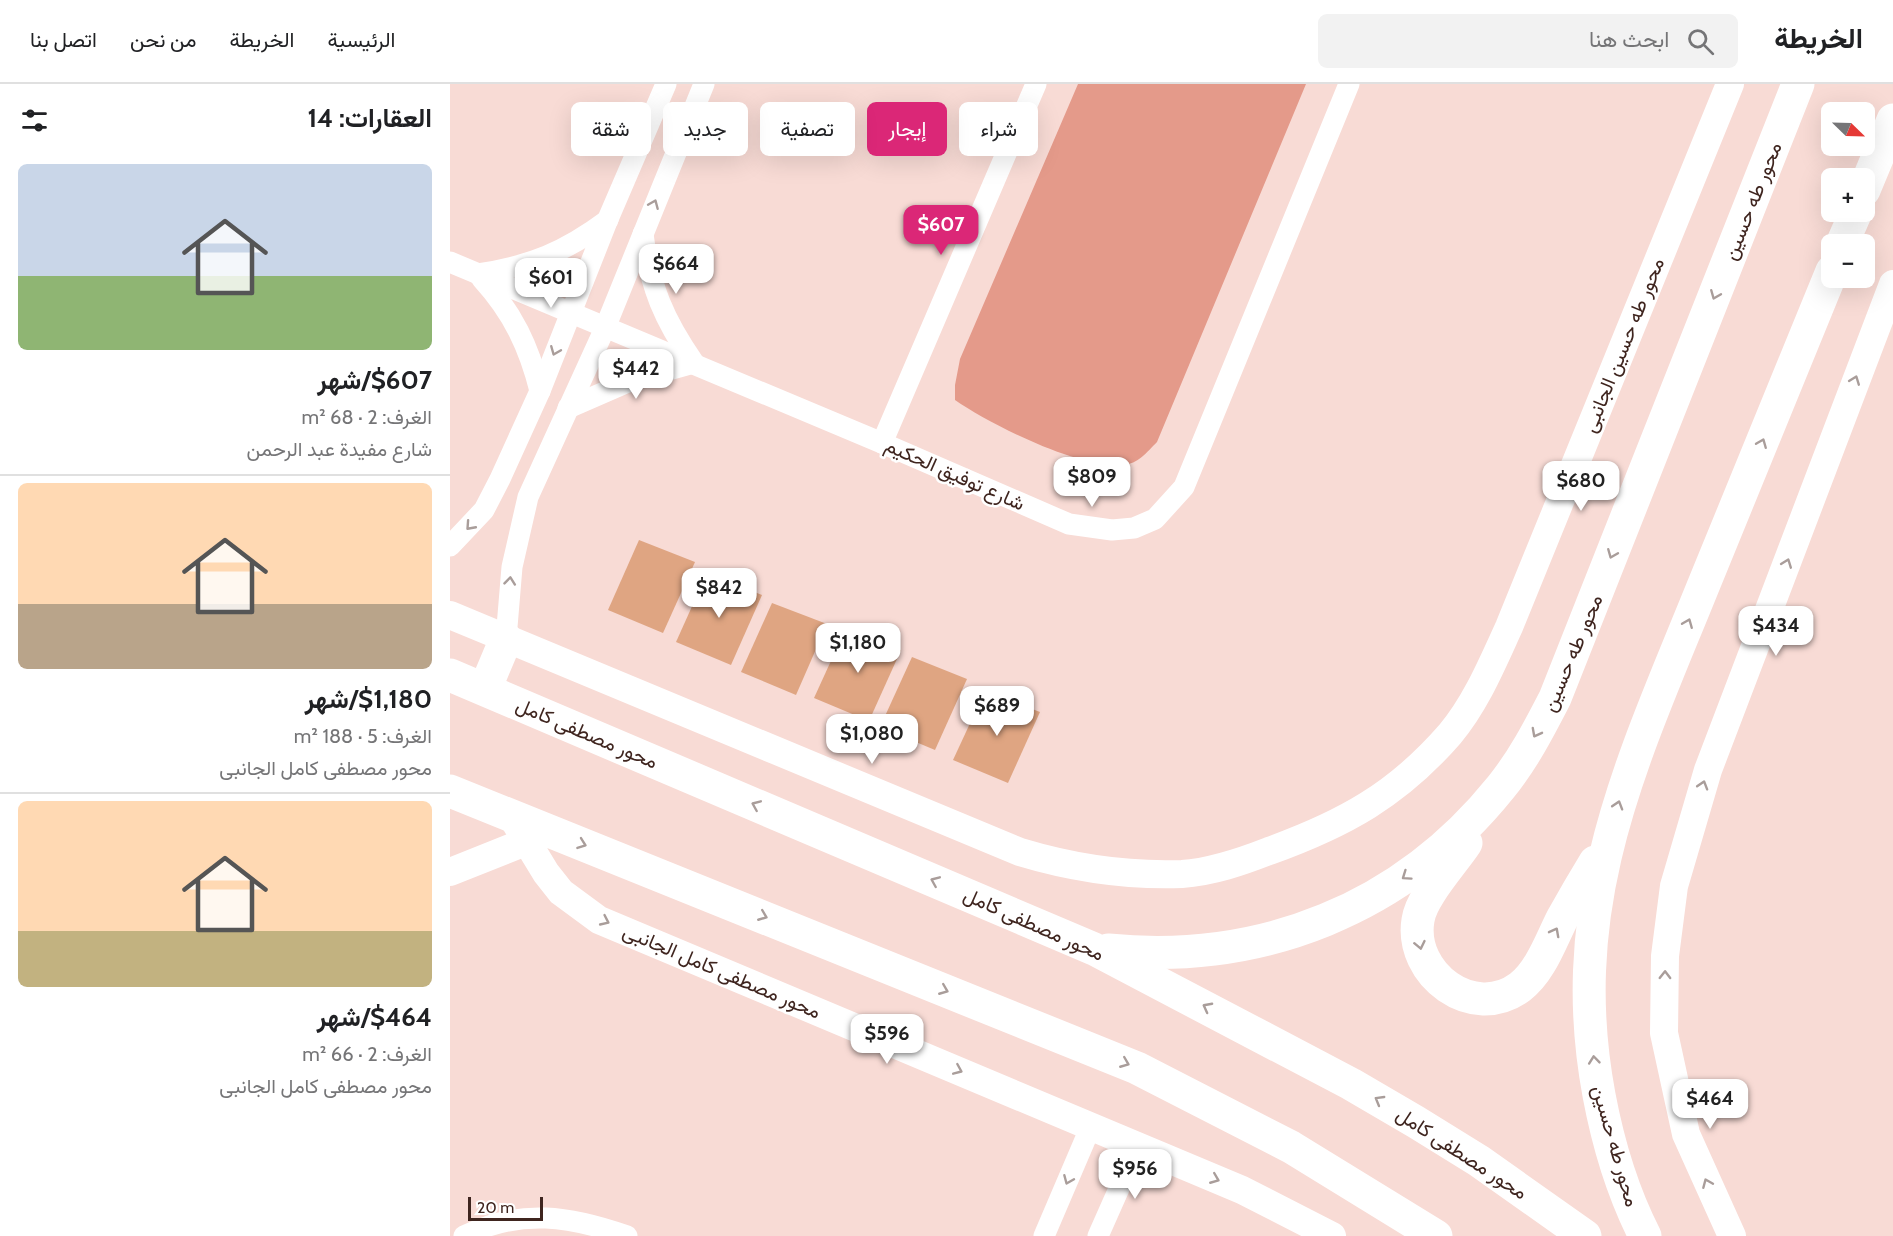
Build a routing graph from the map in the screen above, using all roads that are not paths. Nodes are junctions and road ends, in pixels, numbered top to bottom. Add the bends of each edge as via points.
1 (666, 84) edge
2 (704, 84) edge
3 (1036, 84) edge
4 (1349, 84) edge
5 (1730, 84) edge
6 (1798, 84) edge
7 (1893, 120) edge
8 (1873, 168) edge
9 (608, 219) junction
10 (643, 231) junction
11 (450, 262) edge
12 (478, 274) junction
13 (1893, 284) edge
14 (1825, 288) edge
15 (570, 314) junction
16 (1885, 320) edge
17 (605, 328) junction
18 (694, 363) junction
19 (540, 392) junction
20 (568, 408) junction
21 (882, 442) junction
22 (450, 546) edge
23 (450, 615) edge
24 (506, 639) junction
25 (450, 675) edge
26 (485, 689) junction
27 (1502, 786) junction
28 (450, 791) edge
29 (530, 830) junction
30 (1607, 844) junction
31 (450, 872) edge
32 (1094, 949) junction
33 (1091, 1126) junction
34 (1137, 1148) junction
35 (464, 1236) edge
36 (627, 1236) edge
37 (1044, 1236) edge
38 (1098, 1236) edge
39 (1332, 1236) edge
40 (1436, 1236) edge
41 (1585, 1236) edge
42 (1645, 1236) edge
43 (1732, 1236) edge

1 - 9 street
10 -> 2 street
3 - 21 street
4 - 21 street, شارع توفيق الحكيم via 1184,487 1155,519 1134,528 1112,530 1069,524
5 - 24 street, محور طه حسين الجانبى via 1484,682 1451,733 1409,777 1360,812 1306,838 1232,865 1183,874 1069,866 1020,852
6 -> 27 main road, محور طه حسين via 1555,698
7 - 8 main road
9 - 12 street via 548,258
9 - 15 street
10 - 17 street
10 - 18 street via 647,267 658,302 673,334
11 - 12 street, شارع توفيق الحكيم
12 - 15 street, شارع توفيق الحكيم
12 - 19 street via 519,327
13 - 16 street
30 -> 14 main road, محور طه حسين via 1642,738
15 - 17 street, شارع توفيق الحكيم
15 -> 19 street
43 -> 16 street via 1686,1134 1664,1033 1665,956 1674,886 1708,770
17 - 18 street, شارع توفيق الحكيم
17 - 20 street
18 - 20 street via 630,381
18 - 21 street, شارع توفيق الحكيم
19 -> 22 street via 484,510
24 -> 20 street via 512,567 528,497
23 - 24 street
24 - 26 main road
25 - 26 main road, محور مصطفى كامل
32 -> 26 main road, محور مصطفى كامل
27 -> 30 main road via 1418,918 1417,944 1427,969 1446,987 1469,997 1496,997 1520,987 1537,968
27 -> 32 main road, محور طه حسين via 1431,859 1343,913 1296,932 1196,952 1145,954
28 - 29 main road
29 - 31 street
29 -> 33 street, محور مصطفى كامل الجانبى via 561,892 599,920
29 -> 40 main road via 650,870 1137,1068 1291,1147
42 -> 30 main road, محور طه حسين via 1620,1176 1604,1122 1594,1067 1589,955 1595,899
41 -> 32 main road, محور مصطفى كامل via 1479,1161 1352,1084
33 - 34 street, محور مصطفى كامل الجانبى
33 -> 37 street
34 - 38 street
34 -> 39 street, محور مصطفى كامل الجانبى via 1242,1190
35 - 36 street via 486,1226 533,1217 581,1220

